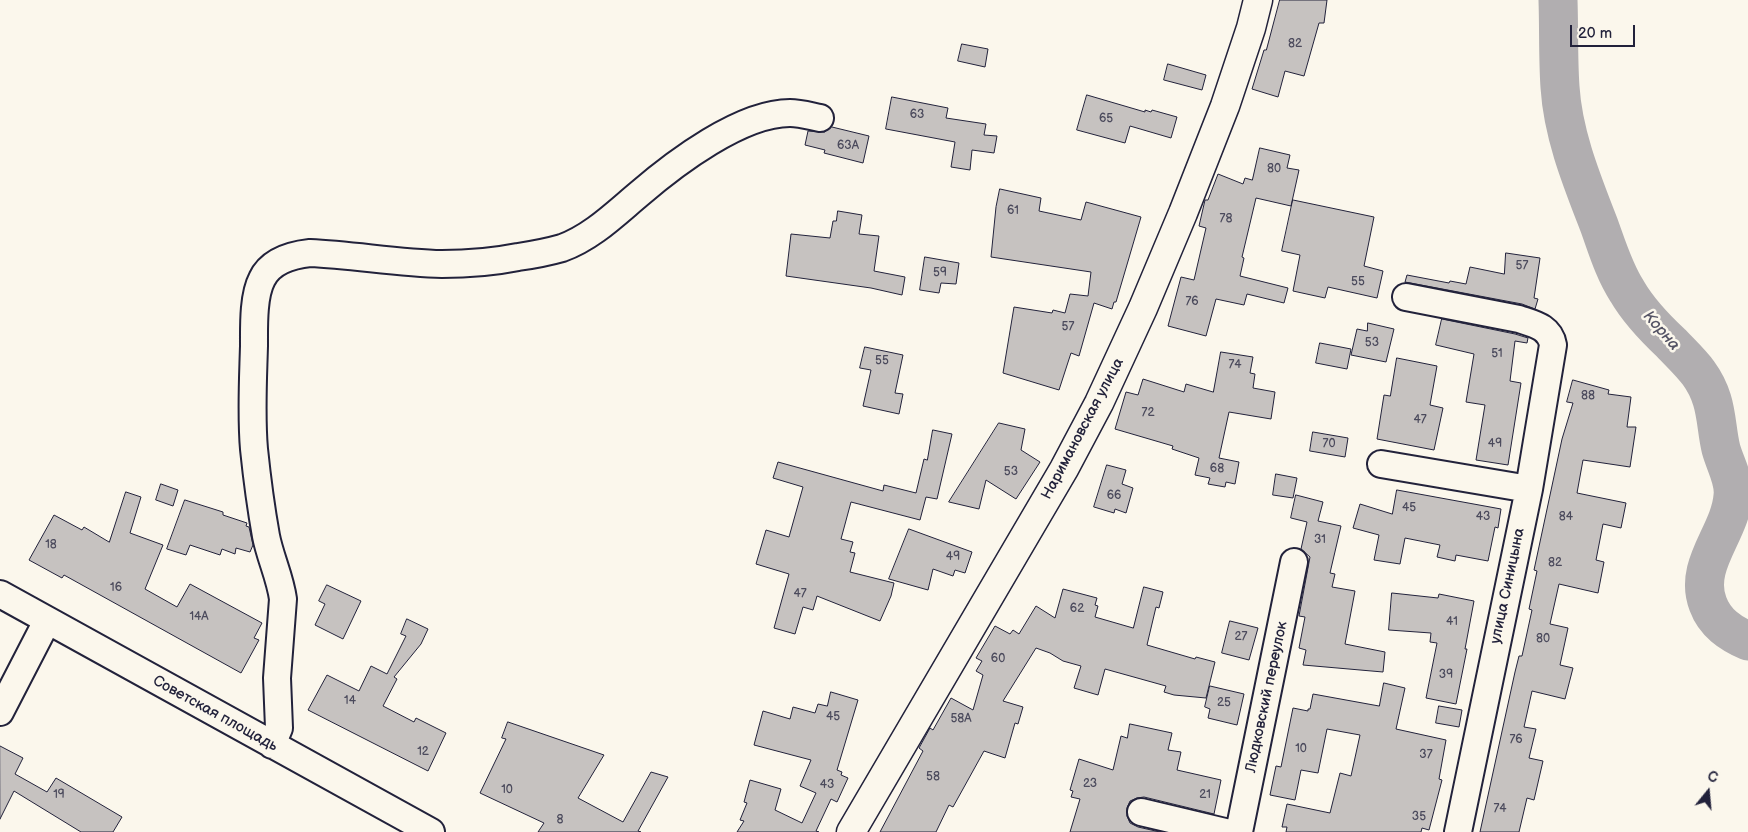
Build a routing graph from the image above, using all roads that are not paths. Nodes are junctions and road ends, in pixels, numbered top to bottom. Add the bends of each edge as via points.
1 (1258, 0) edge
2 (820, 118) dead end
3 (1406, 297) dead end
4 (1381, 464) dead end
5 (1529, 488) junction
6 (1294, 562) dead end
7 (0, 594) edge
8 (47, 622) junction
9 (0, 712) edge
10 (272, 745) junction
11 (1141, 812) dead end
12 (431, 832) edge
13 (851, 832) edge
14 (1225, 832) edge
15 (1239, 832) edge
16 (1458, 832) edge

1 - 13 main road, Наримановская улица via 1242,56 1183,213 1099,403
2 - 10 street via 790,113 772,115 731,131 668,169 597,229 562,248 465,264 310,253 280,260 270,268 262,278 255,317 253,416 266,538 283,599 277,678 279,728
3 - 5 street, улица Синицына via 1519,319 1548,332 1552,351
4 - 5 street
5 - 16 street, улица Синицына
6 - 15 street, Людковский переулок
7 - 8 street, Советская площадь
8 - 9 street
8 - 10 street, Советская площадь
10 - 12 street, Советская площадь
11 - 14 street

